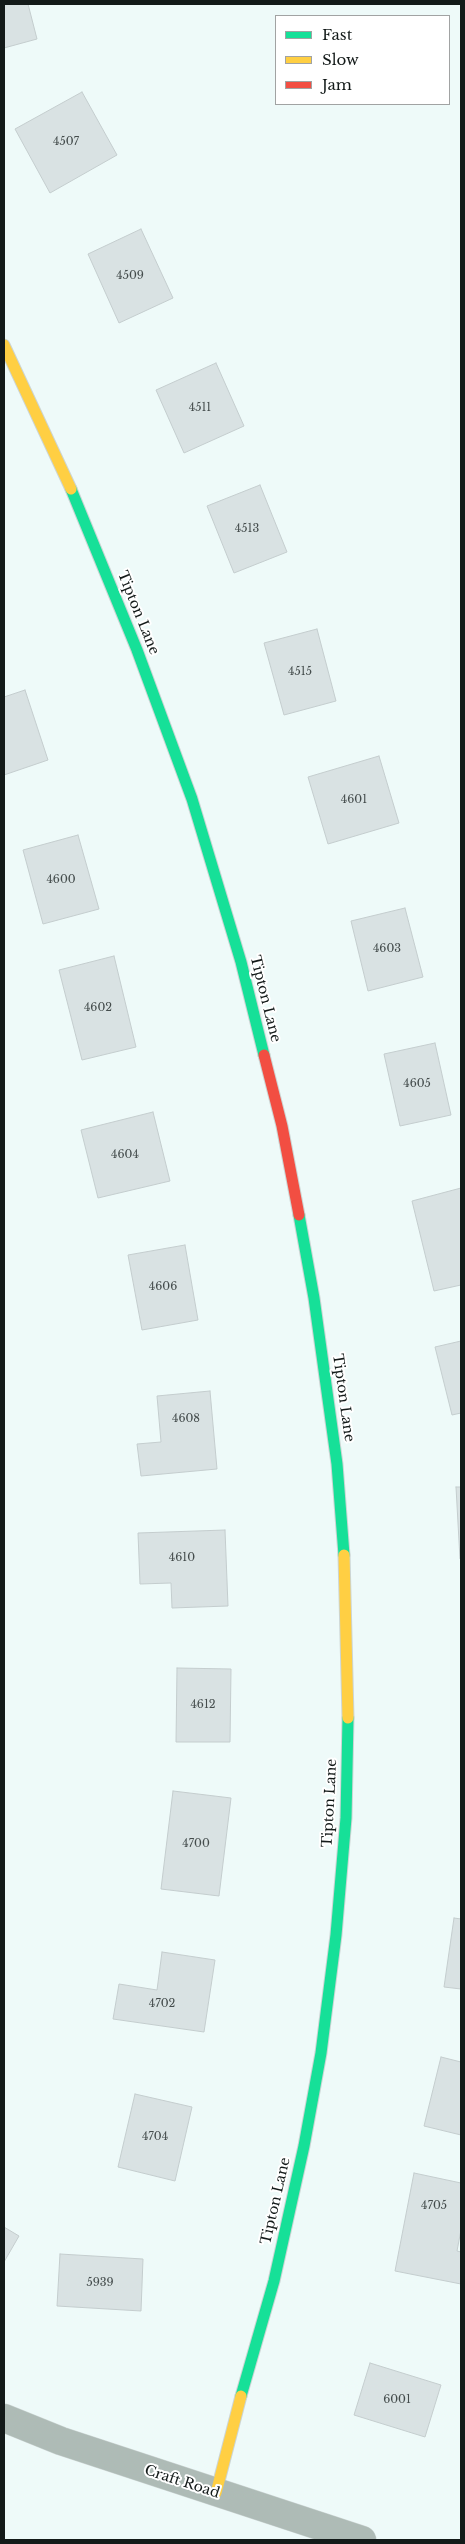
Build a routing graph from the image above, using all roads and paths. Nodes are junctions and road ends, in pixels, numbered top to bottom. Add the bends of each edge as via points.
1 (4, 345) edge
2 (4, 2418) edge
3 (216, 2493) junction
4 (362, 2540) edge

1 - 3 street, Tipton Lane via 77,502 138,650 192,799 241,962 282,1126 314,1298 337,1464 346,1576 349,1694 346,1818 336,1935 321,2053 304,2146 274,2282 228,2439
2 - 3 street, Craft Road via 61,2441
3 - 4 street, Craft Road

